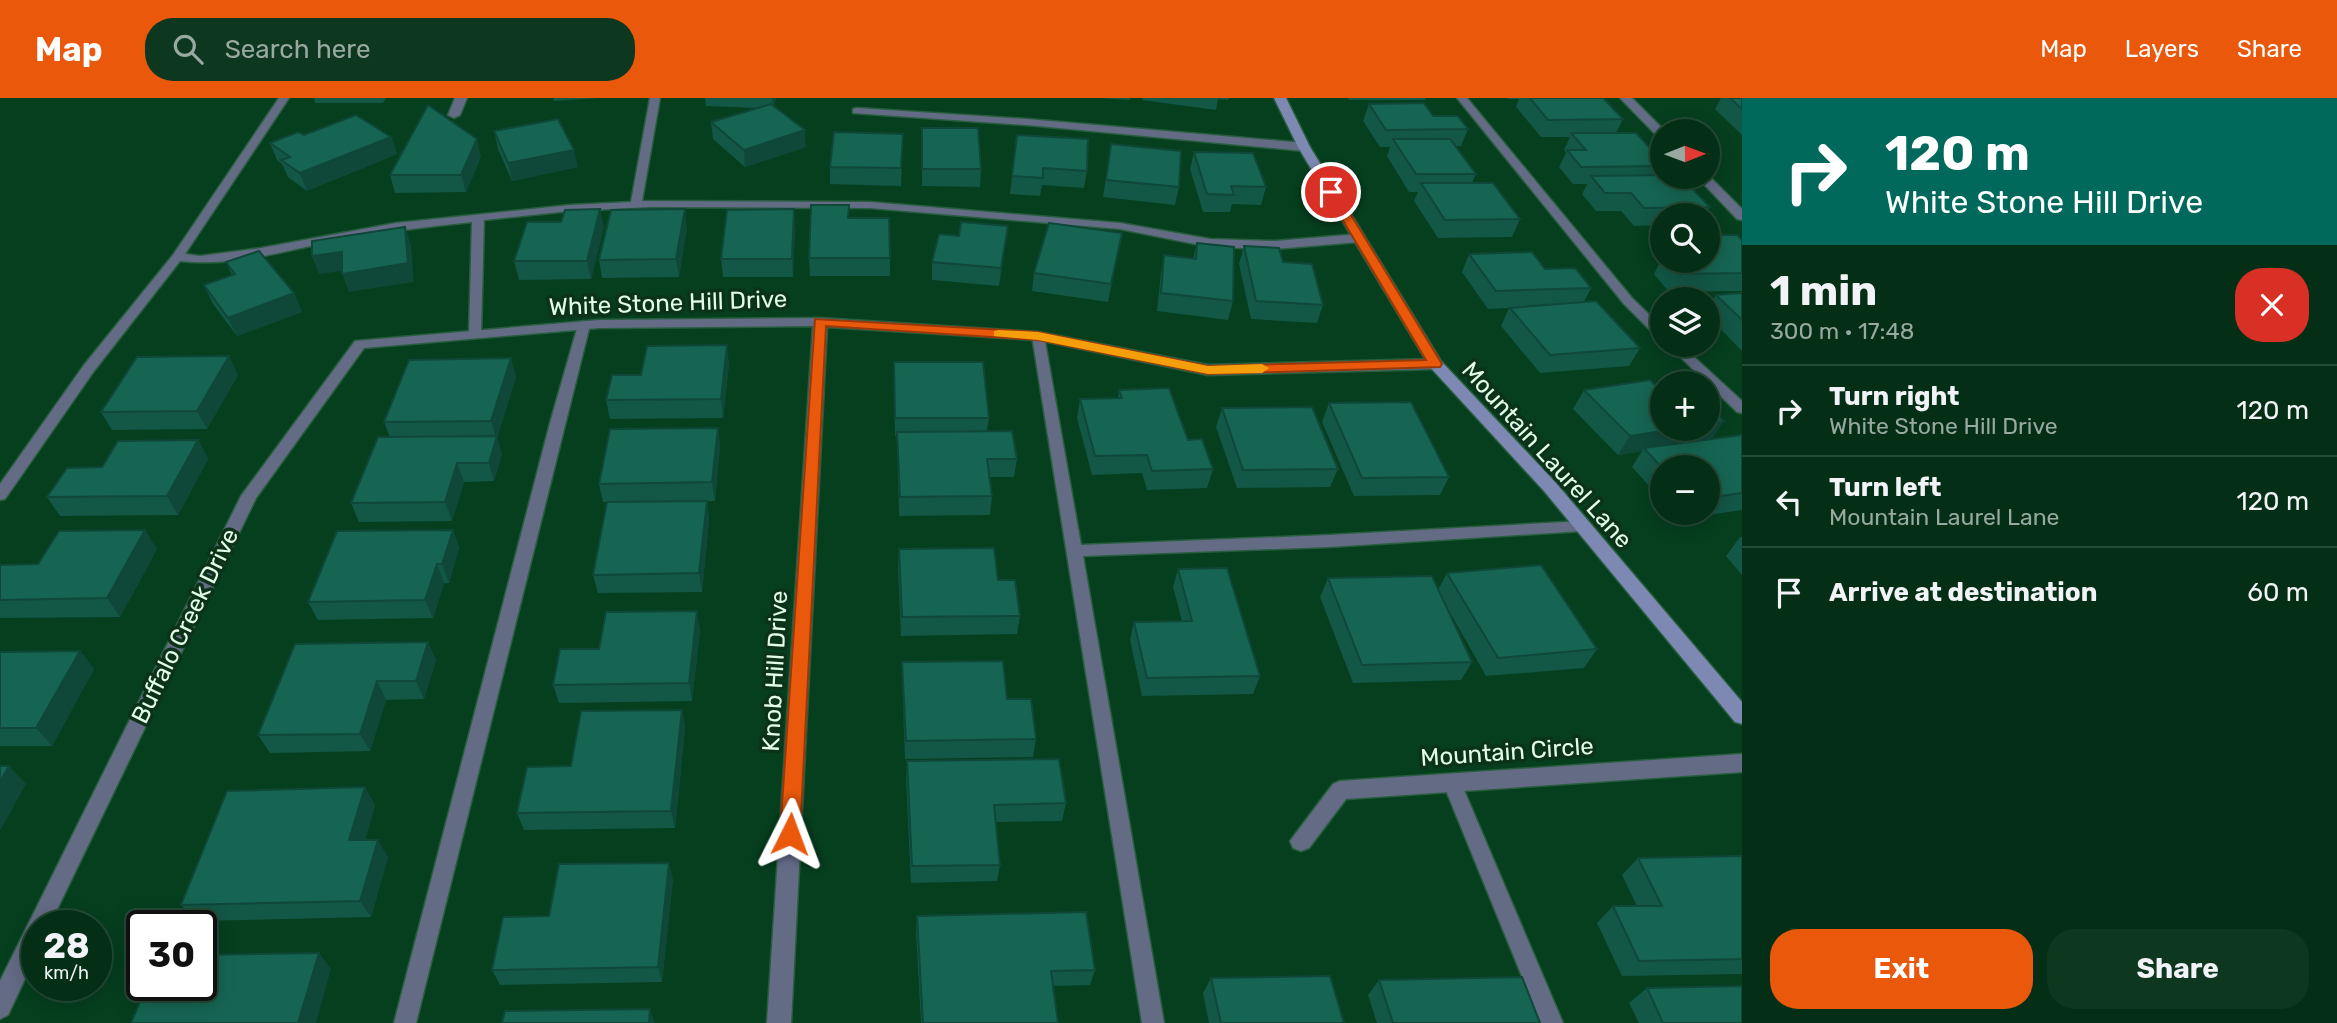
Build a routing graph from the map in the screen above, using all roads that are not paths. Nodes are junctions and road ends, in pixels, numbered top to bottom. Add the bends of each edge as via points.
1 (284, 98) edge
2 (461, 98) edge
3 (655, 98) edge
4 (1280, 98) edge
5 (1462, 98) edge
6 (1626, 98) edge
7 (857, 111) dead end
8 (454, 115) dead end
9 (1650, 123) edge
10 (1304, 147) junction
11 (1715, 189) edge
12 (636, 205) junction
13 (1742, 216) edge
14 (478, 217) junction
15 (1359, 238) junction
16 (177, 257) junction
17 (820, 322) junction
18 (1650, 322) edge
19 (584, 325) junction
20 (475, 334) junction
21 (1038, 336) junction
22 (360, 344) joint
23 (1687, 357) edge
24 (1435, 364) junction
25 (1742, 409) edge
26 (0, 495) edge
27 (1583, 526) junction
28 (1074, 551) junction
29 (1742, 716) edge
30 (1742, 763) edge
31 (1452, 783) junction
32 (1301, 841) dead end
33 (45, 910) edge
34 (21, 961) edge
35 (0, 1007) edge
36 (405, 1023) edge
37 (779, 1023) edge
38 (1153, 1023) edge
39 (1552, 1023) edge

1 - 16 lane
2 - 8 street
3 - 12 lane
4 - 10 street, Mountain Laurel Lane
5 - 18 lane
6 - 9 street
7 - 10 street
10 - 15 street, Mountain Laurel Lane
11 - 13 street
12 - 14 lane
12 - 15 lane via 870,205 1121,226 1210,243 1275,245
14 - 16 lane via 396,226 261,252 200,260
14 - 20 lane
15 - 24 street, Mountain Laurel Lane
16 - 26 lane via 89,368
17 - 19 street, White Stone Hill Drive
17 - 21 street, White Stone Hill Drive
17 - 37 street, Knob Hill Drive
19 - 20 street, White Stone Hill Drive
19 - 36 lane
20 - 22 street, White Stone Hill Drive
21 - 24 street, White Stone Hill Drive via 1208,370
21 - 28 lane
22 - 33 street, Buffalo Creek Drive via 249,496
23 - 25 lane
24 - 27 street, Mountain Laurel Lane
27 - 28 lane
27 - 29 street, Mountain Laurel Lane
28 - 38 lane
30 - 31 street, Mountain Circle
31 - 32 street, Mountain Circle via 1340,790
31 - 39 lane
34 - 35 street, Buffalo Creek Drive

